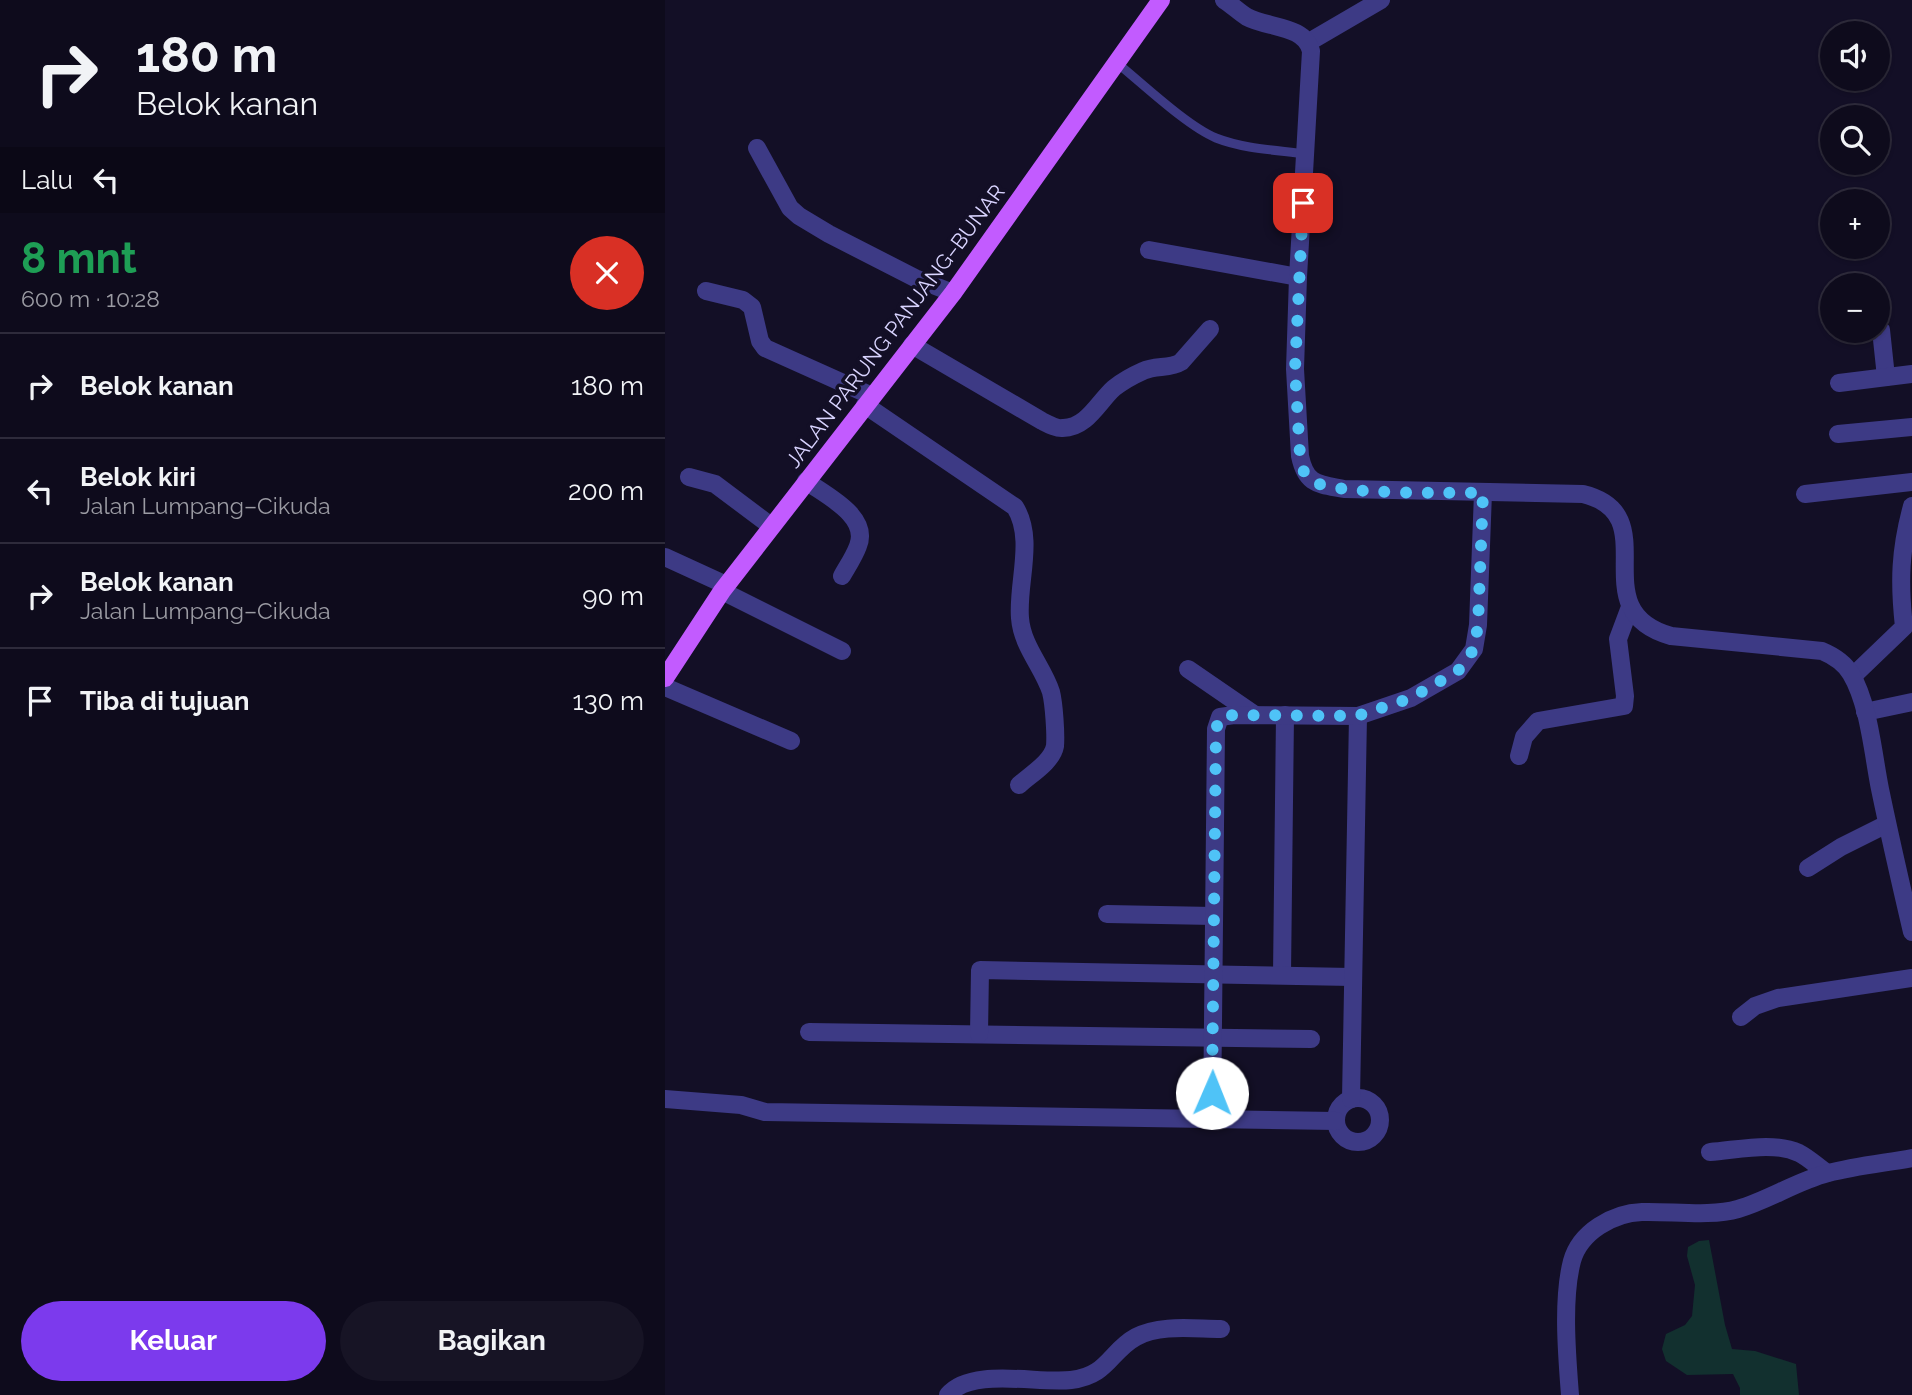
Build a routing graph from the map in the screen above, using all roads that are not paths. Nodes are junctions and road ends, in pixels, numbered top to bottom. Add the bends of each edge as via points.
1 (1161, 0) edge
2 (1224, 0) edge
3 (1381, 0) edge
4 (1309, 42) junction
5 (1117, 64) junction
6 (757, 148) dead end
7 (1307, 154) junction
8 (1149, 250) dead end
9 (1298, 276) junction
10 (706, 291) dead end
11 (953, 293) junction
12 (1210, 329) dead end
13 (1882, 343) edge
14 (912, 345) junction
15 (1912, 374) edge
16 (1886, 377) junction
17 (1839, 383) dead end
18 (869, 400) junction
19 (1912, 428) edge
20 (1838, 434) dead end
21 (689, 477) dead end
22 (806, 481) junction
23 (1912, 482) edge
24 (1483, 493) junction
25 (1805, 494) dead end
26 (1912, 506) edge
27 (771, 526) junction
28 (665, 557) edge
29 (1907, 557) edge
30 (842, 576) dead end
31 (724, 588) junction
32 (1630, 607) junction
33 (1908, 627) edge
34 (842, 651) dead end
35 (1188, 669) dead end
36 (1853, 676) junction
37 (665, 678) edge
38 (665, 687) edge
39 (1912, 702) edge
40 (1865, 712) junction
41 (1255, 715) junction
42 (1285, 715) junction
43 (1357, 716) junction
44 (791, 741) dead end
45 (1519, 756) dead end
46 (1019, 785) dead end
47 (1887, 824) junction
48 (1808, 868) dead end
49 (1107, 914) dead end
50 (1214, 916) junction
51 (1912, 932) edge
52 (1214, 974) junction
53 (1282, 975) junction
54 (1352, 977) junction
55 (1912, 978) edge
56 (1741, 1017) dead end
57 (809, 1032) dead end
58 (979, 1034) junction
59 (1213, 1038) junction
60 (1311, 1039) dead end
61 (665, 1099) edge
62 (1351, 1099) junction
63 (1212, 1120) junction
64 (1336, 1121) junction
65 (1710, 1152) dead end
66 (1912, 1157) edge
67 (1827, 1173) junction
68 (1221, 1329) dead end
69 (948, 1395) edge
70 (1570, 1395) edge

1 - 5 main road, JALAN PARUNG PANJANG–BUNAR
2 - 4 street via 1247,17 1301,35
3 - 4 street
4 - 7 street
5 - 7 lane via 1214,137
5 - 11 main road, JALAN PARUNG PANJANG–BUNAR
6 - 11 street via 799,216
7 - 9 street
8 - 9 street
9 - 24 street via 1296,394 1300,456 1308,478 1344,489
10 - 18 street via 743,300 752,307 765,348
11 - 14 main road, JALAN PARUNG PANJANG–BUNAR
12 - 14 street via 1181,362 1137,374 1115,387 1087,418 1062,429
13 - 16 street
14 - 18 main road, JALAN PARUNG PANJANG–BUNAR
15 - 16 street
16 - 17 street
18 - 22 main road, JALAN PARUNG PANJANG–BUNAR
18 - 46 street via 1016,508 1021,517 1020,619 1028,649 1051,693 1055,748
19 - 20 street
21 - 27 street via 715,485
22 - 27 main road, JALAN PARUNG PANJANG–BUNAR
22 - 30 street via 855,520 859,545
23 - 25 street
24 - 32 street via 1583,494 1613,508 1626,544 1625,593
24 - 43 street via 1474,649 1458,671 1446,678 1411,698
26 - 29 street
27 - 31 main road, JALAN PARUNG PANJANG–BUNAR
28 - 31 street
29 - 33 street via 1900,588
31 - 34 street
31 - 37 main road, JALAN PARUNG PANJANG–BUNAR
32 - 36 street via 1656,632 1822,651 1839,660
32 - 45 street via 1618,639 1624,706 1538,721 1524,737
33 - 36 street
35 - 41 street
36 - 40 street
38 - 44 street
39 - 40 street
40 - 47 street
41 - 42 street
41 - 50 street via 1220,717 1216,729
42 - 43 street
42 - 53 street
43 - 54 street
47 - 48 street
47 - 51 street
49 - 50 street
50 - 52 street
52 - 53 street
52 - 58 street via 980,970
52 - 59 street
53 - 54 street
54 - 62 street
55 - 56 street via 1778,998
57 - 58 street
58 - 59 street
59 - 60 street
59 - 63 street
61 - 63 street via 741,1105 765,1112
62 - 64 street via 1339,1108
62 - 64 street via 1372,1103 1380,1115 1378,1130 1367,1140 1353,1141 1341,1134
63 - 64 street
65 - 67 street via 1790,1150
66 - 67 street
67 - 70 street via 1737,1209 1638,1212 1599,1226 1582,1242 1568,1283
68 - 69 street via 1144,1333 1101,1370 1074,1380 988,1378 954,1388

